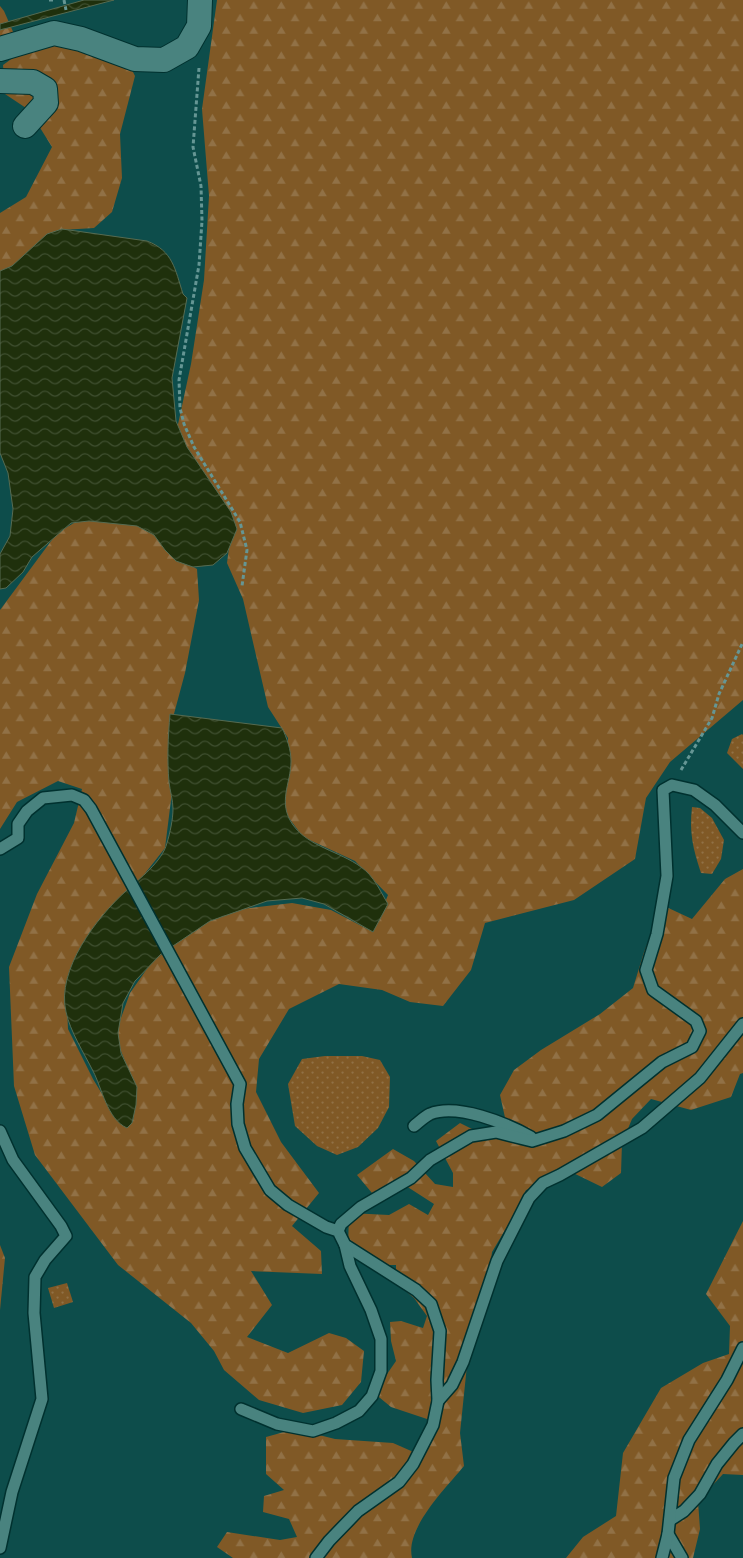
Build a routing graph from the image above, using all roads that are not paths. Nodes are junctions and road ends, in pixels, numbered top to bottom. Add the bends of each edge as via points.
1 (200, 0) edge
2 (0, 49) edge
3 (0, 81) edge
4 (25, 126) dead end
5 (743, 833) edge
6 (0, 849) edge
7 (743, 1024) edge
8 (414, 1126) dead end
9 (0, 1131) edge
10 (536, 1140) junction
11 (338, 1231) junction
12 (345, 1245) junction
13 (743, 1348) edge
14 (438, 1401) junction
15 (241, 1409) dead end
16 (743, 1434) edge
17 (670, 1520) junction
18 (668, 1534) junction
19 (0, 1548) edge
20 (316, 1558) edge
21 (662, 1558) edge
22 (682, 1558) edge

1 - 2 street via 199,26 187,47 164,60 135,58 54,33
3 - 4 street via 33,82 45,89 46,103
5 - 10 lane via 715,805 694,790 672,786 663,790 667,876 646,970 653,990 696,1022 700,1031 692,1047 662,1062 597,1115
6 - 11 lane via 18,838 18,824 27,811 44,798 72,795 84,800 240,1084 238,1124 245,1148 270,1190 288,1205
7 - 14 lane via 700,1078 642,1128 543,1183 529,1198 497,1261 463,1362 452,1385
8 - 10 lane via 429,1114 445,1111 485,1117 514,1127
9 - 19 lane via 14,1160 66,1236 45,1260 35,1278 34,1313 42,1399 12,1492
10 - 11 lane via 496,1132 471,1136 361,1207 341,1224
11 - 12 lane
12 - 14 lane via 416,1290 431,1304 440,1331
12 - 15 lane via 350,1266 382,1338 382,1371 372,1396 359,1411 313,1431 277,1424
13 - 17 lane via 728,1380 689,1440 674,1478
14 - 20 lane via 433,1425 413,1464 399,1482 358,1511
16 - 17 lane via 717,1464 700,1494 684,1512
17 - 18 lane
18 - 21 lane
18 - 22 lane

